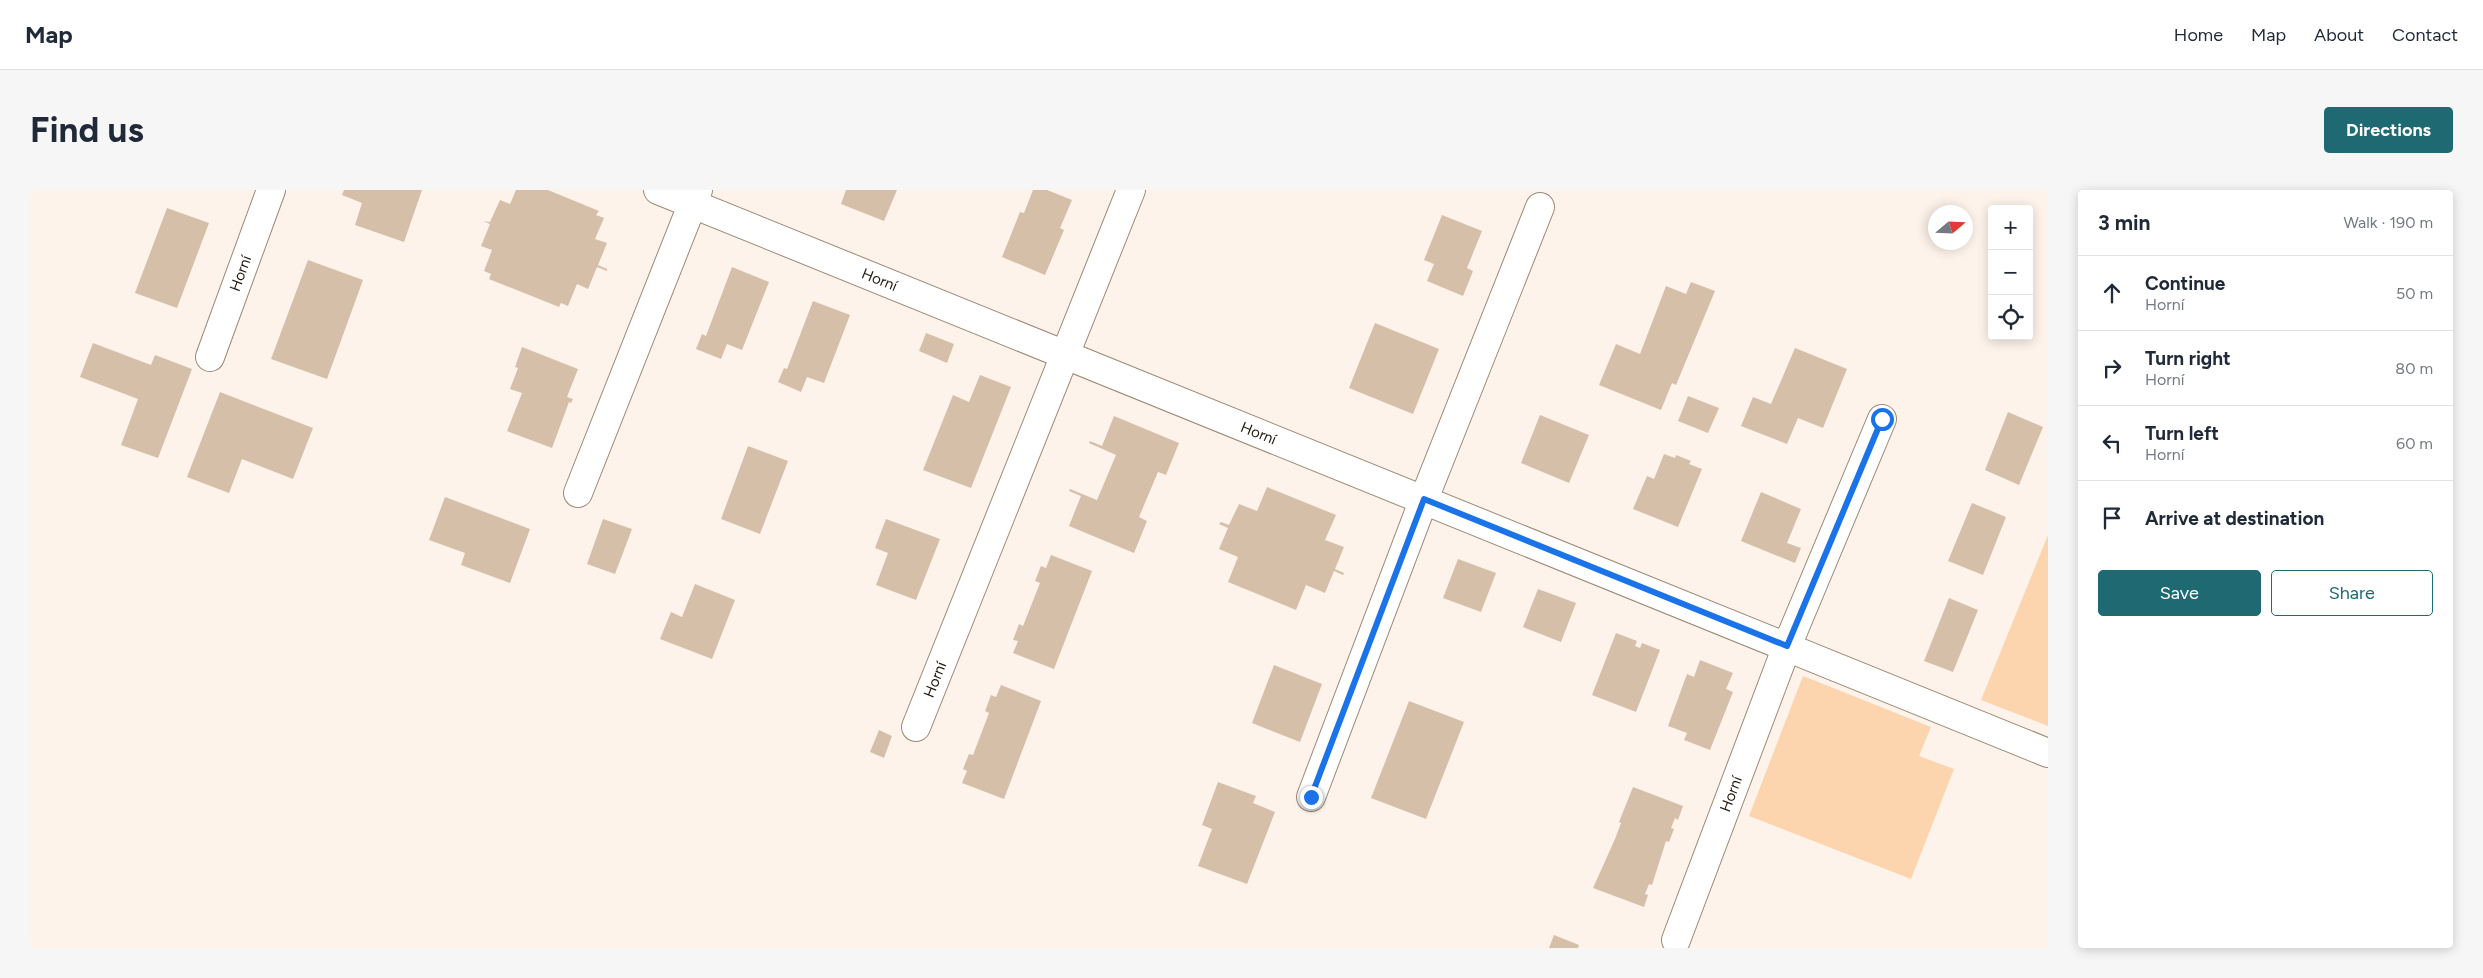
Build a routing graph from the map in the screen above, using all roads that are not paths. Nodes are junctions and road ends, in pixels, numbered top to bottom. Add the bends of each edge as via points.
1 (271, 190) edge
2 (658, 190) edge
3 (1131, 190) edge
4 (695, 197) edge
5 (1540, 207) dead end
6 (1066, 354) junction
7 (210, 356) dead end
8 (1882, 419) dead end
9 (578, 493) dead end
10 (1424, 499) junction
11 (1787, 646) junction
12 (916, 727) dead end
13 (2048, 753) edge
14 (1311, 797) dead end
15 (1676, 940) dead end

1 - 7 street, Horní
2 - 4 street, Horní
3 - 6 street, Horní
4 - 6 street, Horní
4 - 9 street
5 - 10 street
6 - 10 street, Horní
6 - 12 street, Horní
8 - 11 street, Horní
10 - 11 street, Horní
10 - 14 street
11 - 13 street, Horní
11 - 15 street, Horní

